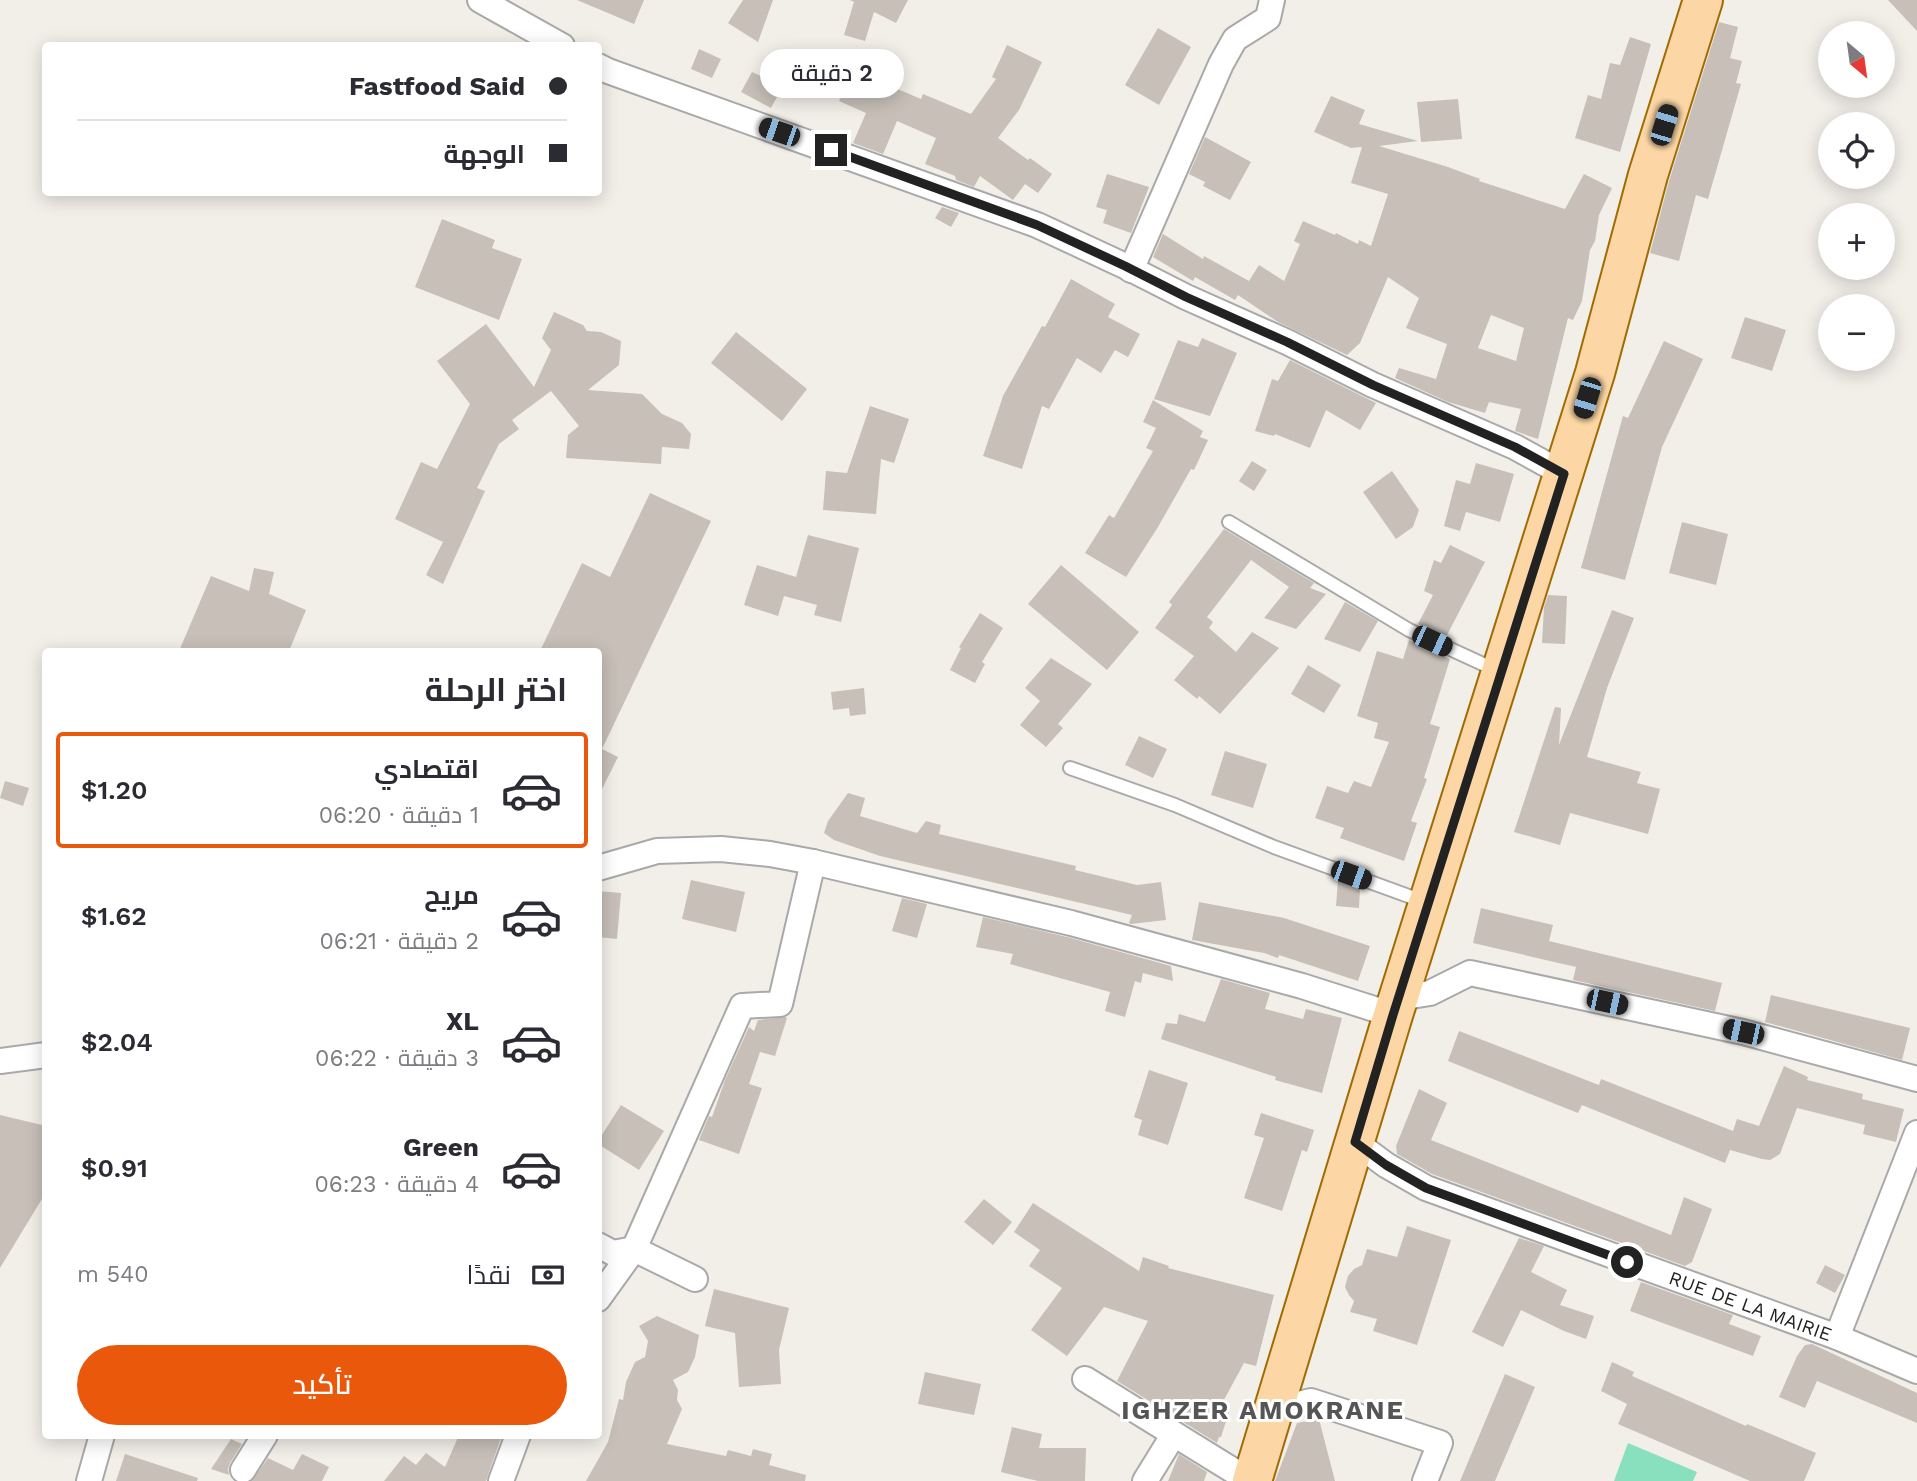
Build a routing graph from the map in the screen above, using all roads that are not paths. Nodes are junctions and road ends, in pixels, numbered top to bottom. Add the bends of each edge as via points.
1 (480, 0) edge
2 (1272, 0) edge
3 (1703, 0) edge
4 (555, 42) edge
5 (602, 68) edge
6 (1131, 270) junction
7 (1564, 474) junction
8 (1229, 522) dead end
9 (1501, 673) junction
10 (1070, 768) dead end
11 (813, 862) junction
12 (602, 867) edge
13 (1428, 903) junction
14 (1396, 1006) junction
15 (42, 1056) edge
16 (0, 1061) edge
17 (1917, 1079) edge
18 (1917, 1133) edge
19 (1355, 1142) junction
20 (602, 1247) edge
21 (634, 1249) junction
22 (695, 1279) dead end
23 (602, 1293) edge
24 (1837, 1337) junction
25 (1917, 1371) edge
26 (1085, 1379) dead end
27 (1274, 1410) junction
28 (1174, 1434) junction
29 (101, 1439) edge
30 (262, 1439) edge
31 (516, 1439) edge
32 (243, 1470) dead end
33 (89, 1481) edge
34 (501, 1481) edge
35 (1145, 1481) edge
36 (1251, 1481) edge
37 (1425, 1481) edge

1 - 4 street
2 - 6 street via 1268,18 1235,39 1221,64
3 - 7 main road via 1648,175
5 - 6 street via 1037,225
6 - 7 street via 1515,447
7 - 9 main road
8 - 9 lane via 1409,630
9 - 13 main road
10 - 13 lane
11 - 12 street via 721,849 657,851
11 - 14 street
11 - 21 street via 780,1004 741,1006
13 - 14 main road
14 - 17 street via 1471,973 1743,1032
14 - 19 main road
15 - 16 street
18 - 24 street
19 - 24 street, RUE DE LA MAIRIE via 1426,1188
19 - 27 main road
20 - 21 street via 613,1252
21 - 22 street
21 - 23 street
24 - 25 street, RUE DE LA MAIRIE
26 - 28 street
27 - 36 main road
27 - 37 street via 1311,1401 1440,1443
28 - 35 street
28 - 36 street
29 - 33 street
30 - 32 street
31 - 34 street

